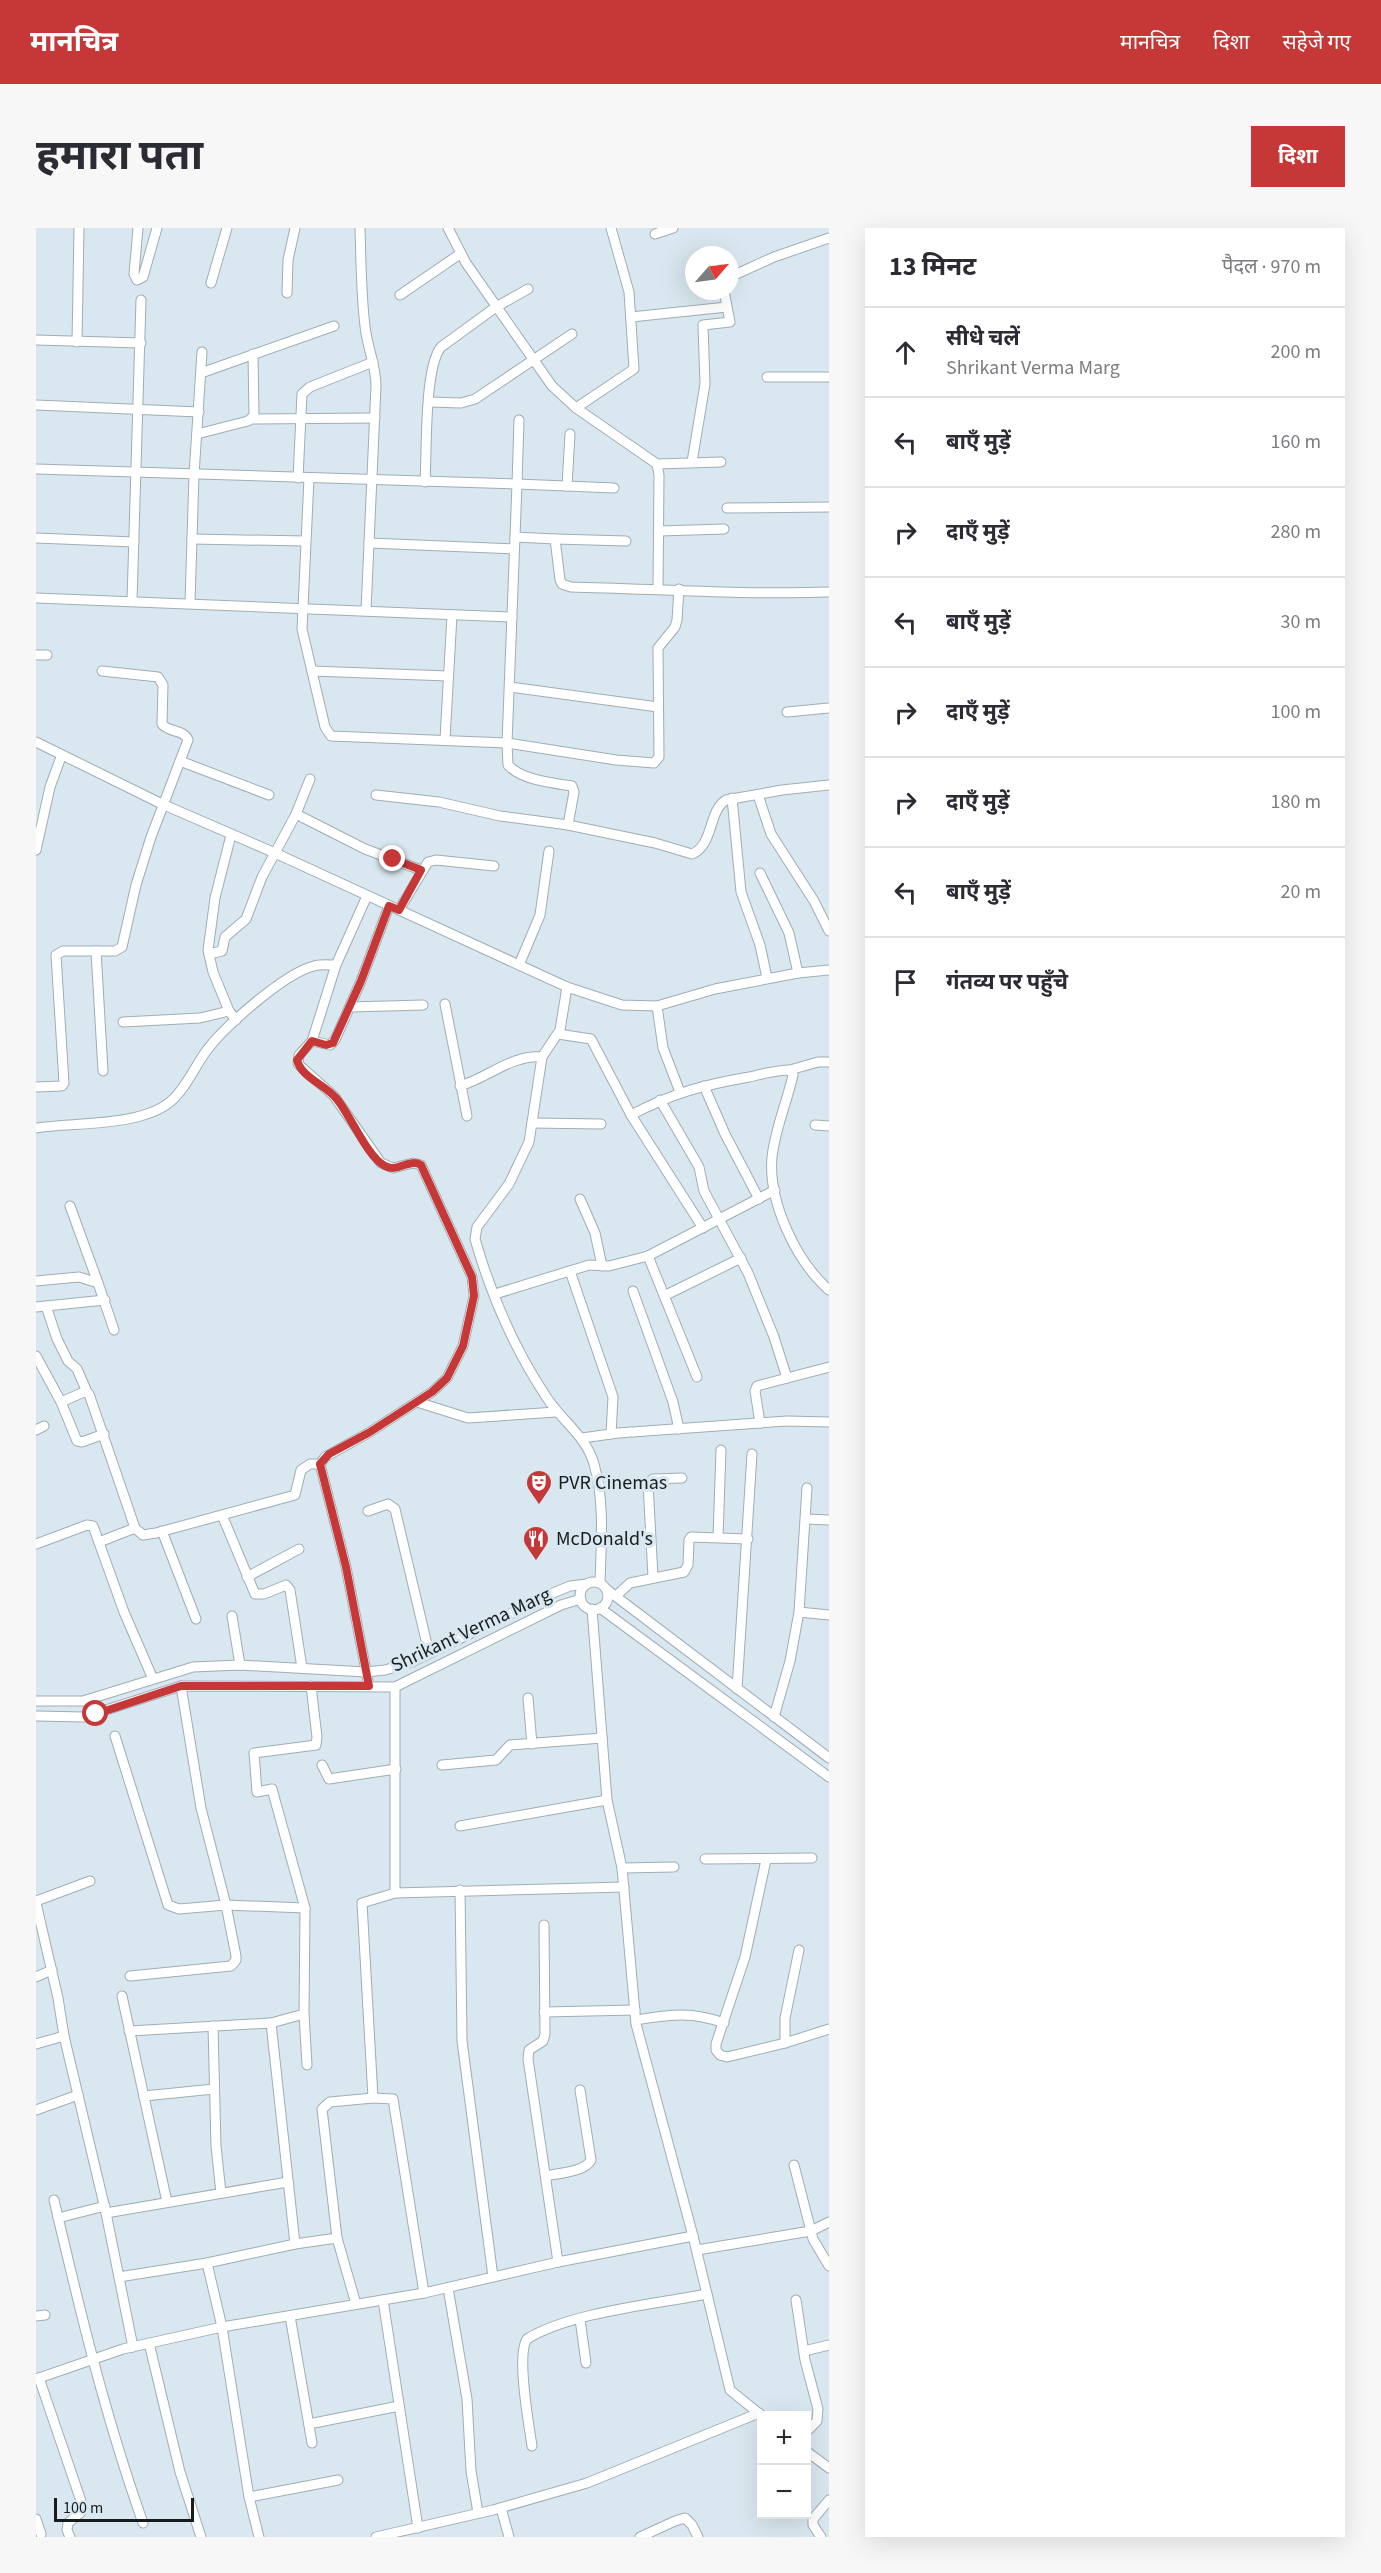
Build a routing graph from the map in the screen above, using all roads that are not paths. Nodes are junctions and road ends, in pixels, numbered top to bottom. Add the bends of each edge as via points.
1 (79, 228) edge
2 (138, 228) edge
3 (157, 228) edge
4 (227, 228) edge
5 (295, 228) edge
6 (360, 228) edge
7 (448, 228) edge
8 (611, 228) edge
9 (673, 228) edge
10 (655, 234) dead end
11 (829, 238) edge
12 (460, 254) junction
13 (739, 273) edge
14 (211, 283) dead end
15 (528, 289) dead end
16 (286, 293) dead end
17 (400, 295) dead end
18 (141, 300) dead end
19 (726, 300) edge
20 (496, 307) junction
21 (727, 307) junction
22 (632, 317) junction
23 (334, 326) dead end
24 (572, 334) dead end
25 (36, 340) edge
26 (76, 342) junction
27 (141, 343) junction
28 (202, 352) dead end
29 (253, 354) junction
30 (532, 360) junction
31 (373, 362) junction
32 (201, 373) junction
33 (767, 377) dead end
34 (829, 377) edge
35 (430, 402) junction
36 (36, 405) edge
37 (138, 408) junction
38 (576, 408) junction
39 (199, 412) junction
40 (300, 417) junction
41 (375, 418) junction
42 (252, 419) junction
43 (519, 420) dead end
44 (197, 434) junction
45 (570, 434) dead end
46 (692, 462) junction
47 (721, 462) dead end
48 (657, 464) junction
49 (36, 469) edge
50 (136, 472) junction
51 (194, 475) junction
52 (298, 478) junction
53 (309, 478) junction
54 (371, 481) junction
55 (425, 482) junction
56 (517, 484) junction
57 (567, 486) junction
58 (614, 488) dead end
59 (829, 507) edge
60 (727, 508) dead end
61 (724, 530) dead end
62 (659, 531) junction
63 (515, 537) junction
64 (36, 538) edge
65 (192, 539) junction
66 (555, 539) junction
67 (305, 541) junction
68 (626, 541) dead end
69 (134, 542) junction
70 (369, 543) junction
71 (514, 549) junction
72 (658, 589) junction
73 (679, 589) junction
74 (829, 592) edge
75 (36, 598) edge
76 (132, 601) junction
77 (190, 602) junction
78 (303, 607) junction
79 (366, 611) junction
80 (452, 615) junction
81 (512, 617) junction
82 (36, 655) edge
83 (47, 655) dead end
84 (102, 671) dead end
85 (312, 671) junction
86 (448, 676) junction
87 (510, 687) junction
88 (658, 707) junction
89 (829, 708) edge
90 (787, 712) dead end
91 (445, 739) junction
92 (36, 742) edge
93 (507, 743) junction
94 (61, 756) junction
95 (180, 761) junction
96 (310, 779) dead end
97 (829, 785) edge
98 (269, 795) dead end
99 (376, 795) dead end
100 (758, 795) junction
101 (732, 798) junction
102 (162, 804) junction
103 (297, 814) junction
104 (568, 825) junction
105 (231, 835) junction
106 (36, 850) edge
107 (549, 851) dead end
108 (275, 853) junction
109 (495, 866) dead end
110 (421, 870) junction
111 (760, 873) dead end
112 (367, 896) junction
113 (389, 906) junction
114 (399, 910) junction
115 (829, 932) edge
116 (96, 951) junction
117 (209, 954) junction
118 (336, 965) junction
119 (519, 966) junction
120 (829, 970) edge
121 (798, 973) junction
122 (767, 978) junction
123 (567, 987) junction
124 (445, 1004) dead end
125 (423, 1005) dead end
126 (657, 1006) junction
127 (350, 1007) junction
128 (229, 1011) junction
129 (236, 1020) junction
130 (123, 1022) dead end
131 (558, 1034) junction
132 (312, 1041) junction
133 (542, 1057) junction
134 (829, 1062) edge
135 (790, 1070) junction
136 (103, 1071) dead end
137 (460, 1086) junction
138 (704, 1086) junction
139 (36, 1087) edge
140 (680, 1092) junction
141 (660, 1100) junction
142 (631, 1115) junction
143 (467, 1116) dead end
144 (532, 1123) junction
145 (601, 1124) dead end
146 (815, 1125) dead end
147 (829, 1126) edge
148 (36, 1128) edge
149 (775, 1190) junction
150 (580, 1198) dead end
151 (759, 1199) junction
152 (70, 1206) dead end
153 (720, 1220) junction
154 (703, 1228) junction
155 (648, 1256) junction
156 (741, 1258) junction
157 (602, 1266) junction
158 (570, 1271) junction
159 (36, 1281) edge
160 (98, 1283) junction
161 (829, 1290) edge
162 (633, 1291) dead end
163 (495, 1294) junction
164 (666, 1295) junction
165 (105, 1300) junction
166 (41, 1307) edge
167 (114, 1330) dead end
168 (36, 1356) edge
169 (829, 1367) edge
170 (697, 1377) dead end
171 (787, 1378) junction
172 (87, 1392) junction
173 (61, 1402) junction
174 (417, 1402) junction
175 (556, 1412) junction
176 (829, 1422) edge
177 (760, 1423) junction
178 (679, 1429) junction
179 (104, 1434) junction
180 (610, 1434) junction
181 (582, 1438) junction
182 (721, 1450) dead end
183 (752, 1454) dead end
184 (320, 1464) junction
185 (682, 1478) dead end
186 (807, 1488) dead end
187 (368, 1511) dead end
188 (222, 1515) junction
189 (806, 1519) junction
190 (829, 1520) edge
191 (135, 1528) junction
192 (162, 1532) junction
193 (718, 1537) junction
194 (748, 1539) junction
195 (99, 1542) junction
196 (36, 1544) edge
197 (299, 1549) dead end
198 (247, 1577) junction
199 (652, 1577) junction
200 (587, 1584) junction
201 (603, 1586) junction
202 (616, 1596) junction
203 (581, 1599) junction
204 (596, 1609) junction
205 (799, 1612) junction
206 (829, 1615) edge
207 (232, 1616) dead end
208 (196, 1620) dead end
209 (429, 1653) junction
210 (240, 1665) junction
211 (302, 1668) junction
212 (366, 1672) junction
213 (153, 1679) junction
214 (181, 1686) junction
215 (311, 1686) junction
216 (369, 1686) junction
217 (394, 1687) junction
218 (737, 1689) junction
219 (528, 1698) dead end
220 (36, 1701) edge
221 (36, 1716) edge
222 (774, 1717) junction
223 (115, 1736) dead end
224 (602, 1738) junction
225 (532, 1743) junction
226 (829, 1758) edge
227 (322, 1765) dead end
228 (442, 1765) dead end
229 (396, 1769) junction
230 (829, 1777) edge
231 (607, 1800) junction
232 (460, 1826) dead end
233 (812, 1858) dead end
234 (705, 1859) dead end
235 (766, 1860) junction
236 (674, 1867) dead end
237 (622, 1868) junction
238 (90, 1881) dead end
239 (624, 1887) junction
240 (460, 1890) junction
241 (395, 1893) junction
242 (36, 1902) edge
243 (226, 1905) junction
244 (305, 1908) junction
245 (544, 1925) dead end
246 (799, 1950) dead end
247 (52, 1970) junction
248 (130, 1976) dead end
249 (36, 1977) edge
250 (122, 1996) dead end
251 (544, 2012) junction
252 (304, 2014) junction
253 (635, 2015) junction
254 (271, 2023) junction
255 (724, 2024) junction
256 (213, 2026) junction
257 (829, 2029) edge
258 (129, 2031) junction
259 (64, 2036) junction
260 (785, 2043) junction
261 (36, 2044) edge
262 (307, 2065) dead end
263 (214, 2089) junction
264 (580, 2090) dead end
265 (78, 2095) junction
266 (144, 2096) junction
267 (374, 2098) junction
268 (36, 2110) edge
269 (794, 2165) dead end
270 (546, 2176) junction
271 (288, 2182) junction
272 (221, 2193) junction
273 (54, 2200) dead end
274 (167, 2202) junction
275 (105, 2209) junction
276 (58, 2218) junction
277 (829, 2222) edge
278 (811, 2231) junction
279 (693, 2236) junction
280 (337, 2238) junction
281 (295, 2244) junction
282 (697, 2250) junction
283 (558, 2262) junction
284 (207, 2263) junction
285 (829, 2266) edge
286 (119, 2277) junction
287 (493, 2277) junction
288 (448, 2288) junction
289 (424, 2293) junction
290 (707, 2294) junction
291 (383, 2300) junction
292 (796, 2300) dead end
293 (356, 2304) junction
294 (290, 2316) junction
295 (580, 2319) junction
296 (222, 2327) junction
297 (149, 2343) junction
298 (829, 2345) edge
299 (133, 2347) junction
300 (804, 2351) junction
301 (91, 2360) junction
302 (586, 2363) dead end
303 (37, 2378) edge
304 (399, 2406) junction
305 (757, 2411) edge
306 (757, 2416) edge
307 (309, 2424) junction
308 (811, 2428) edge
309 (312, 2444) dead end
310 (531, 2446) dead end
311 (811, 2454) edge
312 (829, 2468) edge
313 (338, 2481) dead end
314 (249, 2497) junction
315 (829, 2500) edge
316 (501, 2508) junction
317 (478, 2514) junction
318 (36, 2519) edge
319 (143, 2523) dead end
320 (423, 2527) junction
321 (41, 2534) dead end
322 (70, 2537) edge
323 (201, 2537) edge
324 (259, 2537) edge
325 (376, 2537) edge
326 (431, 2537) edge
327 (509, 2537) edge
328 (640, 2537) edge
329 (698, 2537) edge
330 (821, 2537) edge

1 - 26 street
2 - 3 street via 134,274 137,280 143,277
4 - 14 street
5 - 16 street
6 - 31 street via 365,327
7 - 12 street
8 - 22 street via 627,280
9 - 10 street
11 - 13 street
12 - 17 street
12 - 20 street
15 - 20 street
18 - 27 street
19 - 21 street
20 - 30 street
20 - 35 street via 435,355
21 - 22 street
21 - 46 street via 730,322 703,325 705,384
22 - 38 street via 634,369
23 - 29 street
24 - 30 street
25 - 26 street
26 - 27 street
27 - 37 street
28 - 32 street
29 - 32 street
29 - 42 street
30 - 35 street via 475,399 461,403
30 - 38 street
31 - 40 street via 305,390
31 - 41 street
32 - 39 street
33 - 34 street
35 - 55 street
36 - 37 street
37 - 39 street
37 - 50 street
38 - 48 street
39 - 44 street
40 - 41 street
40 - 42 street
40 - 52 street
41 - 54 street
42 - 44 street
43 - 56 street
44 - 51 street
45 - 57 street
46 - 47 street
46 - 48 street
48 - 62 street
49 - 50 street
50 - 51 street
50 - 69 street
51 - 52 street
51 - 65 street
52 - 53 street
53 - 54 street
53 - 67 street
54 - 55 street
54 - 70 street
55 - 56 street
56 - 57 street
56 - 63 street
57 - 58 street
59 - 60 street
61 - 62 street
62 - 72 street
63 - 66 street
63 - 71 street
64 - 69 street
65 - 67 street
65 - 77 street
66 - 68 street
66 - 72 street via 560,580 566,586
67 - 78 street
69 - 76 street
70 - 71 street
70 - 79 street
71 - 81 street
72 - 73 street
73 - 74 street via 764,594
73 - 88 street via 675,627 658,648
75 - 76 street
76 - 77 street
77 - 78 street
78 - 79 street
78 - 85 street via 303,629
79 - 80 street
80 - 81 street
80 - 86 street
81 - 87 street
82 - 83 street
84 - 95 street via 154,676 161,681 162,724 184,734 188,740
85 - 86 street
85 - 91 street via 325,727 331,736
86 - 91 street
87 - 88 street
87 - 93 street
88 - 93 street via 659,757 654,763
89 - 90 street
91 - 93 street
92 - 94 street
93 - 104 street via 508,765 513,770 548,783 572,786
94 - 102 street
94 - 106 street
95 - 98 street
95 - 102 street
96 - 103 street
97 - 100 street
99 - 104 street
100 - 101 street
100 - 115 street via 771,834
101 - 104 street via 718,805 709,833 692,854
101 - 122 street via 741,892
102 - 105 street
102 - 116 street via 136,885 122,947
103 - 108 street
103 - 110 street via 365,849
105 - 108 street
105 - 117 street via 209,928
107 - 119 street via 540,915
108 - 112 street
108 - 117 street via 246,919 225,937 222,951
109 - 110 street via 436,860
110 - 114 street
111 - 121 street via 789,933
112 - 113 street
112 - 118 street
113 - 114 street
113 - 127 street
114 - 119 street
116 - 136 street
116 - 139 street via 63,951 56,955 64,1083
117 - 128 street
118 - 129 street via 314,965 299,972
118 - 132 street
119 - 123 street
120 - 121 street
121 - 122 street
122 - 126 street via 715,988
123 - 126 street via 622,1005
123 - 131 street
124 - 137 street
125 - 127 street
126 - 140 street via 663,1048
127 - 132 street via 333,1043
128 - 129 street
128 - 130 street via 200,1018
129 - 148 street via 208,1048 175,1096 162,1107 130,1118
131 - 133 street
131 - 142 street via 591,1039
132 - 174 street via 299,1055 298,1064 334,1096 381,1163 393,1168 413,1162 421,1165 472,1277 474,1296 463,1346 447,1378
133 - 137 street via 518,1059
133 - 144 street
134 - 135 street
135 - 138 street
135 - 149 street via 793,1075 772,1155
137 - 143 street
138 - 140 street
138 - 151 street
140 - 141 street
141 - 142 street
141 - 153 street via 699,1167 704,1191
142 - 154 street
144 - 145 street
144 - 163 street via 521,1162 475,1233
146 - 147 street
149 - 151 street
149 - 161 street via 799,1255
150 - 157 street via 595,1233
151 - 153 street
152 - 160 street
153 - 154 street
153 - 156 street
154 - 155 street
155 - 157 street
155 - 164 street
156 - 164 street
156 - 171 street
157 - 158 street
158 - 163 street
158 - 180 street via 613,1397
159 - 160 street via 79,1277
160 - 165 street
162 - 178 street
163 - 175 street via 522,1356
164 - 170 street
165 - 166 street
165 - 167 street
166 - 172 street
168 - 173 street
169 - 171 street
171 - 177 street via 755,1388
172 - 173 street
172 - 179 street
173 - 179 street via 77,1441
174 - 175 street via 468,1418
174 - 184 street via 329,1454
175 - 181 street
176 - 177 street
177 - 178 street
178 - 180 street
179 - 191 street
180 - 181 street
181 - 201 street via 598,1484
182 - 193 street
183 - 194 street
184 - 188 street via 310,1464 301,1470 295,1495
184 - 212 street via 346,1567
185 - 199 street via 653,1479 648,1483
186 - 189 street
187 - 209 street via 388,1504 395,1509
188 - 192 street
188 - 198 street
189 - 190 street
189 - 205 street
191 - 192 street via 143,1535
191 - 195 street
192 - 208 street
193 - 194 street
193 - 199 street via 691,1537 687,1569 679,1574
194 - 218 street
195 - 196 street via 91,1524
195 - 213 street
197 - 198 street
198 - 211 street via 253,1592 259,1595 288,1587
199 - 202 street via 630,1582
200 - 201 street
200 - 203 street
200 - 209 street, Shrikant Verma Marg via 553,1593
201 - 202 street
201 - 204 street via 607,1602
202 - 218 street
203 - 204 street
203 - 217 street, Shrikant Verma Marg via 561,1605
204 - 224 street
204 - 230 street
205 - 206 street
205 - 222 street
207 - 210 street
209 - 212 street, Shrikant Verma Marg via 398,1667
210 - 211 street, Shrikant Verma Marg
210 - 213 street, Shrikant Verma Marg via 193,1667
211 - 212 street, Shrikant Verma Marg
212 - 216 street
213 - 220 street, Shrikant Verma Marg via 83,1701
214 - 215 street, Shrikant Verma Marg
214 - 221 street, Shrikant Verma Marg via 84,1717
214 - 243 street via 201,1808
215 - 216 street, Shrikant Verma Marg
215 - 244 street via 316,1744 254,1753 257,1792 272,1789
216 - 217 street, Shrikant Verma Marg
217 - 229 street
218 - 222 street
219 - 225 street
222 - 226 street
223 - 243 street via 168,1905 179,1909
224 - 225 street
224 - 231 street
225 - 228 street via 510,1745 496,1760
227 - 229 street via 329,1779
229 - 241 street
231 - 232 street
231 - 237 street
233 - 235 street
234 - 235 street
235 - 255 street via 746,1957
236 - 237 street
237 - 239 street
238 - 242 street
239 - 240 street
239 - 253 street
240 - 241 street
240 - 287 street via 462,2042
241 - 267 street via 362,1903
242 - 247 street
243 - 244 street
243 - 248 street via 234,1963
244 - 252 street
245 - 251 street
246 - 260 street via 785,2019
247 - 249 street
247 - 259 street
250 - 258 street
251 - 253 street
251 - 270 street via 544,2039 528,2053
252 - 254 street
252 - 262 street
253 - 255 street via 702,2016
253 - 279 street
254 - 256 street
254 - 271 street
255 - 260 street via 716,2050 724,2057
256 - 258 street
256 - 263 street
257 - 260 street
258 - 266 street
259 - 261 street
259 - 265 street
263 - 266 street
263 - 272 street
264 - 270 street via 591,2160 583,2167
265 - 268 street
265 - 275 street
266 - 274 street
267 - 280 street via 330,2102 322,2109
267 - 289 street via 393,2099
269 - 278 street
270 - 283 street
271 - 272 street
271 - 281 street
272 - 274 street
273 - 276 street
274 - 275 street
275 - 276 street
275 - 286 street
276 - 301 street
277 - 278 street
278 - 282 street
278 - 285 street
279 - 282 street
279 - 283 street
280 - 281 street
280 - 293 street
281 - 284 street
282 - 290 street
283 - 287 street
284 - 286 street
284 - 296 street
286 - 299 street
287 - 288 street
288 - 289 street
288 - 317 street via 467,2399
289 - 291 street
290 - 295 street
290 - 305 street via 730,2390
291 - 293 street
291 - 304 street
292 - 300 street
293 - 294 street
294 - 296 street
294 - 307 street
295 - 302 street
295 - 310 street via 525,2342 524,2391
296 - 297 street
296 - 314 street
297 - 299 street
297 - 323 street via 180,2472
298 - 300 street
299 - 301 street
300 - 308 street via 818,2409 817,2421
301 - 303 street
301 - 319 street
303 - 322 street via 81,2501 81,2512 68,2523
304 - 307 street
304 - 320 street
306 - 316 street via 587,2483
307 - 309 street
311 - 312 street
313 - 314 street
314 - 324 street
315 - 330 street via 813,2519
316 - 317 street
316 - 327 street
317 - 320 street
318 - 321 street
320 - 325 street
320 - 326 street
328 - 329 street via 681,2518 688,2521

